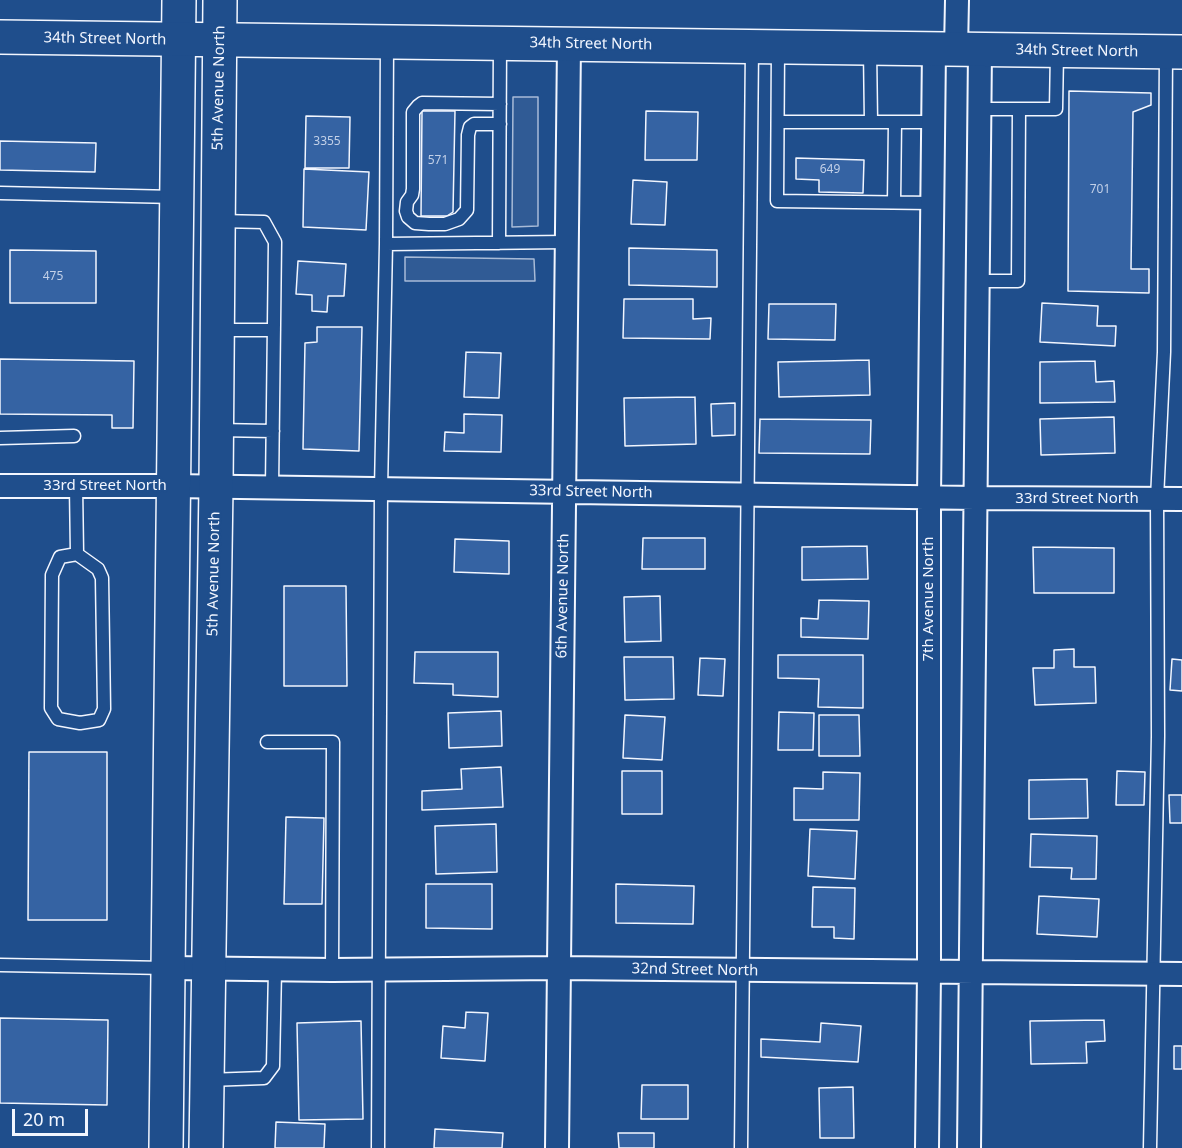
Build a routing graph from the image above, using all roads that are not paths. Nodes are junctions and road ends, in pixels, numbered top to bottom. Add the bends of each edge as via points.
1 (179, 0) edge
2 (220, 0) edge
3 (957, 0) edge
4 (0, 37) edge
5 (178, 40) junction
6 (219, 40) junction
7 (387, 41) junction
8 (500, 43) junction
9 (569, 44) junction
10 (765, 47) junction
11 (870, 48) junction
12 (957, 50) junction
13 (1057, 51) junction
14 (1174, 52) edge
15 (500, 104) junction
16 (979, 109) junction
17 (1019, 109) junction
18 (778, 122) junction
19 (871, 122) junction
20 (895, 122) junction
21 (933, 122) junction
22 (500, 124) junction
23 (0, 193) edge
24 (176, 197) junction
25 (894, 202) junction
26 (932, 203) junction
27 (218, 221) junction
28 (567, 242) junction
29 (499, 243) junction
30 (386, 244) junction
31 (977, 281) junction
32 (217, 330) junction
33 (274, 330) junction
34 (217, 430) junction
35 (273, 431) junction
36 (74, 436) dead end
37 (0, 438) edge
38 (0, 486) edge
39 (76, 486) junction
40 (173, 486) junction
41 (216, 486) junction
42 (272, 487) junction
43 (381, 489) junction
44 (564, 492) junction
45 (749, 495) junction
46 (929, 497) junction
47 (975, 498) junction
48 (1157, 499) junction
49 (1182, 499) edge
50 (77, 554) junction
51 (267, 742) dead end
52 (0, 965) edge
53 (170, 968) junction
54 (559, 968) junction
55 (209, 970) junction
56 (275, 970) junction
57 (332, 970) junction
58 (378, 970) junction
59 (744, 970) junction
60 (929, 972) junction
61 (971, 972) junction
62 (1155, 974) junction
63 (1182, 974) edge
64 (207, 1080) junction
65 (166, 1148) edge
66 (206, 1148) edge
67 (378, 1148) edge
68 (558, 1148) edge
69 (741, 1148) edge
70 (927, 1148) edge
71 (969, 1148) edge
72 (1150, 1148) edge

1 - 5 main road
2 - 6 main road, 5th Avenue North
3 - 12 street, 7th Avenue North
4 - 5 main road, 34th Street North
5 - 6 main road, 34th Street North
5 - 24 main road
6 - 7 main road, 34th Street North
6 - 27 main road, 5th Avenue North
7 - 8 main road, 34th Street North
7 - 30 lane
8 - 9 main road, 34th Street North
8 - 15 lane
9 - 10 main road, 34th Street North
9 - 28 street, 6th Avenue North
10 - 11 main road, 34th Street North
10 - 18 lane
10 - 45 lane
11 - 12 main road, 34th Street North
11 - 19 lane
12 - 13 main road, 34th Street North
12 - 16 street, 7th Avenue North
12 - 21 street, 7th Avenue North
13 - 14 main road, 34th Street North
13 - 17 lane via 1056,109
14 - 48 lane
15 - 22 lane
15 - 22 lane via 422,103 413,112 413,189 407,202 408,217 415,223 429,224 459,219 467,210 470,127
16 - 17 lane
16 - 31 street, 7th Avenue North
17 - 31 lane via 1018,281
18 - 19 lane
18 - 25 lane via 777,201
19 - 20 lane
20 - 21 lane
20 - 25 lane
21 - 26 street, 7th Avenue North
22 - 29 lane
23 - 24 lane
24 - 40 main road
25 - 26 lane
26 - 46 street, 7th Avenue North
27 - 32 main road, 5th Avenue North
27 - 33 lane via 264,222 275,242
28 - 29 lane
28 - 44 street, 6th Avenue North
29 - 30 lane
30 - 43 lane
31 - 47 street, 7th Avenue North
32 - 33 lane
32 - 34 main road, 5th Avenue North
33 - 35 lane
34 - 35 lane
34 - 41 main road, 5th Avenue North
35 - 42 lane
36 - 37 lane
38 - 39 street, 33rd Street North
39 - 40 street, 33rd Street North
39 - 50 lane
40 - 41 street, 33rd Street North
40 - 53 main road
41 - 42 street, 33rd Street North
41 - 55 main road, 5th Avenue North
42 - 43 street, 33rd Street North
43 - 44 street, 33rd Street North
43 - 58 lane
44 - 45 street, 33rd Street North
44 - 54 street, 6th Avenue North
45 - 46 street, 33rd Street North
45 - 59 lane
46 - 47 street, 33rd Street North
46 - 60 street, 7th Avenue North
47 - 48 street, 33rd Street North
47 - 61 street, 7th Avenue North
48 - 49 street, 33rd Street North
48 - 62 lane
50 - 50 lane via 60,557 52,575 51,708 58,719 80,723 99,720 104,708 103,602 98,569
51 - 57 lane via 333,742
52 - 53 lane
53 - 55 street, 32nd Street North
53 - 65 main road
54 - 58 street, 32nd Street North
54 - 59 street, 32nd Street North
54 - 68 street, 6th Avenue North
55 - 56 street, 32nd Street North
55 - 64 main road, 5th Avenue North
56 - 57 street, 32nd Street North
56 - 64 lane via 273,1066 264,1078
57 - 58 street, 32nd Street North
58 - 67 lane
59 - 60 street, 32nd Street North
59 - 69 lane
60 - 61 street, 32nd Street North
60 - 70 street, 7th Avenue North
61 - 62 street, 32nd Street North
61 - 71 street, 7th Avenue North
62 - 63 street, 32nd Street North
62 - 72 lane
64 - 66 main road, 5th Avenue North

